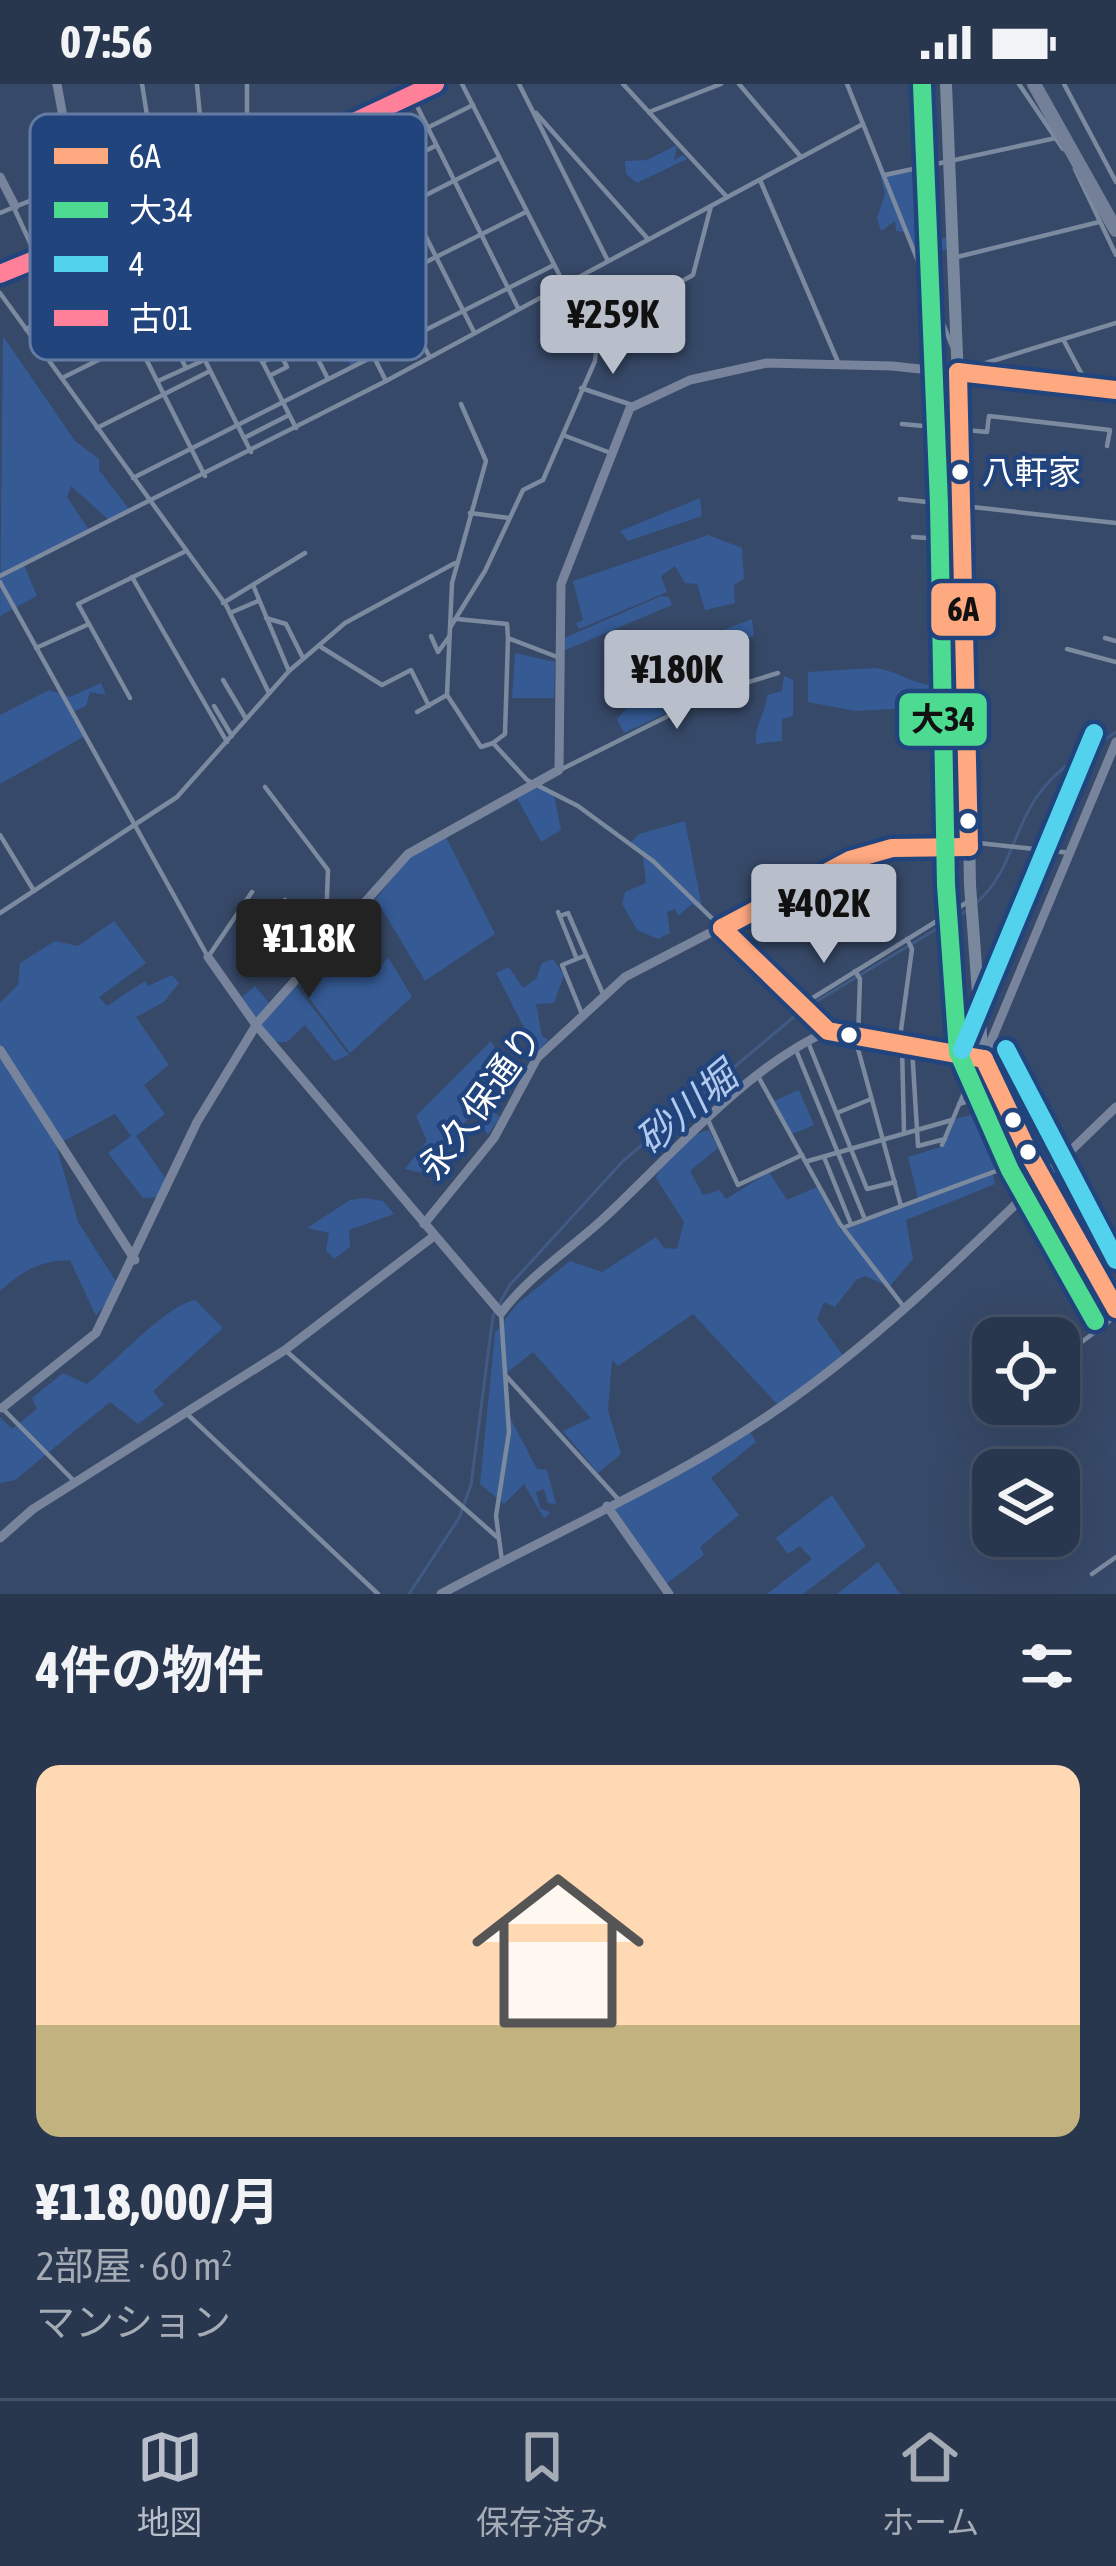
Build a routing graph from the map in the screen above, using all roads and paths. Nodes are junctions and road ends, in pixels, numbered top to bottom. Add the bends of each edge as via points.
1 (57, 84) edge
2 (142, 84) edge
3 (435, 84) edge
4 (462, 84) edge
5 (519, 84) edge
6 (623, 84) edge
7 (721, 84) edge
8 (739, 84) edge
9 (847, 84) edge
10 (946, 84) edge
11 (1019, 84) edge
12 (1039, 84) edge
13 (1064, 84) edge
14 (411, 94) junction
15 (473, 105) junction
16 (531, 108) junction
17 (649, 112) junction
18 (63, 114) edge
19 (147, 114) edge
20 (364, 114) edge
21 (420, 114) edge
22 (862, 124) junction
23 (427, 128) joint
24 (1056, 138) junction
25 (436, 146) junction
26 (426, 151) edge
27 (801, 157) junction
28 (500, 158) junction
29 (949, 162) junction
30 (884, 176) junction
31 (0, 180) edge
32 (760, 180) junction
33 (454, 181) junction
34 (1116, 182) edge
35 (426, 195) edge
36 (727, 197) junction
37 (0, 200) edge
38 (30, 200) edge
39 (711, 206) junction
40 (14, 207) junction
41 (2, 212) edge
42 (526, 212) junction
43 (1116, 213) edge
44 (1100, 222) junction
45 (1116, 230) edge
46 (481, 234) junction
47 (426, 237) edge
48 (30, 238) edge
49 (648, 239) junction
50 (710, 252) dead end
51 (1116, 255) edge
52 (436, 257) junction
53 (697, 257) junction
54 (953, 258) junction
55 (608, 261) junction
56 (30, 262) edge
57 (426, 262) edge
58 (554, 265) junction
59 (0, 274) edge
60 (564, 284) junction
61 (508, 289) junction
62 (0, 293) edge
63 (518, 308) junction
64 (463, 311) junction
65 (1116, 322) edge
66 (30, 327) edge
67 (26, 329) junction
68 (426, 330) edge
69 (474, 332) junction
70 (30, 335) edge
71 (1063, 339) junction
72 (426, 351) edge
73 (958, 356) junction
74 (429, 357) junction
75 (426, 359) edge
76 (48, 360) edge
77 (97, 360) edge
78 (147, 360) edge
79 (182, 360) edge
80 (202, 360) edge
81 (205, 360) edge
82 (266, 360) edge
83 (284, 360) edge
84 (318, 360) edge
85 (366, 360) edge
86 (375, 360) edge
87 (424, 360) edge
88 (262, 362) joint
89 (839, 364) junction
90 (186, 368) junction
91 (210, 370) junction
92 (966, 372) junction
93 (269, 376) junction
94 (61, 378) junction
95 (328, 380) junction
96 (158, 381) junction
97 (386, 382) junction
98 (1088, 386) junction
99 (579, 387) junction
100 (1116, 390) edge
101 (165, 394) junction
102 (282, 402) junction
103 (461, 404) dead end
104 (632, 405) junction
105 (289, 416) junction
106 (902, 424) dead end
107 (237, 425) junction
108 (98, 428) junction
109 (296, 428) junction
110 (961, 430) junction
111 (561, 434) junction
112 (244, 438) junction
113 (1107, 446) dead end
114 (191, 448) junction
115 (251, 452) junction
116 (614, 454) junction
117 (205, 476) junction
118 (133, 478) junction
119 (900, 499) dead end
120 (151, 502) junction
121 (963, 503) junction
122 (470, 513) junction
123 (509, 518) junction
124 (1116, 523) edge
125 (913, 537) dead end
126 (964, 541) junction
127 (186, 551) junction
128 (304, 553) dead end
129 (455, 563) junction
130 (132, 578) junction
131 (0, 579) edge
132 (253, 585) junction
133 (259, 601) junction
134 (223, 603) junction
135 (230, 613) junction
136 (266, 618) junction
137 (457, 619) junction
138 (89, 624) junction
139 (451, 630) junction
140 (431, 636) dead end
141 (508, 638) junction
142 (1105, 638) dead end
143 (1116, 641) edge
144 (320, 646) junction
145 (36, 648) junction
146 (1067, 649) dead end
147 (560, 658) junction
148 (303, 659) junction
149 (1116, 662) edge
150 (289, 671) junction
151 (778, 673) dead end
152 (223, 680) dead end
153 (269, 693) junction
154 (447, 695) junction
155 (130, 698) dead end
156 (214, 706) dead end
157 (429, 706) junction
158 (417, 712) dead end
159 (246, 719) junction
160 (229, 739) junction
161 (1116, 742) edge
162 (493, 743) junction
163 (559, 770) junction
164 (534, 784) junction
165 (266, 787) dead end
166 (137, 826) junction
167 (0, 835) edge
168 (969, 844) junction
169 (1073, 854) junction
170 (34, 891) junction
171 (252, 892) dead end
172 (285, 900) dead end
173 (972, 904) junction
174 (0, 913) edge
175 (559, 914) dead end
176 (722, 928) junction
177 (338, 935) junction
178 (909, 943) junction
179 (326, 948) junction
180 (208, 957) junction
181 (580, 958) junction
182 (857, 974) junction
183 (603, 994) junction
184 (803, 1004) junction
185 (582, 1014) junction
186 (256, 1025) junction
187 (828, 1031) junction
188 (857, 1039) junction
189 (808, 1042) junction
190 (901, 1046) junction
191 (912, 1048) junction
192 (0, 1050) edge
193 (796, 1050) junction
194 (981, 1059) junction
195 (759, 1078) junction
196 (913, 1088) junction
197 (903, 1089) junction
198 (998, 1092) junction
199 (871, 1099) junction
200 (958, 1104) junction
201 (1116, 1107) edge
202 (837, 1113) junction
203 (708, 1120) junction
204 (952, 1120) junction
205 (663, 1128) dead end
206 (913, 1131) junction
207 (904, 1133) junction
208 (884, 1139) junction
209 (670, 1148) junction
210 (852, 1149) junction
211 (838, 1153) junction
212 (824, 1157) junction
213 (804, 1158) junction
214 (1031, 1158) junction
215 (1042, 1178) junction
216 (895, 1182) junction
217 (902, 1206) junction
218 (865, 1219) junction
219 (424, 1224) junction
220 (851, 1224) junction
221 (843, 1227) junction
222 (434, 1236) junction
223 (136, 1260) junction
224 (904, 1307) junction
225 (497, 1309) junction
226 (1116, 1312) edge
227 (1080, 1342) edge
228 (286, 1350) junction
229 (506, 1376) junction
230 (1, 1409) edge
231 (186, 1413) junction
232 (75, 1482) junction
233 (619, 1500) junction
234 (607, 1506) junction
235 (0, 1538) edge
236 (497, 1538) junction
237 (1116, 1557) edge
238 (502, 1561) junction
239 (1092, 1574) dead end
240 (379, 1594) edge
241 (441, 1594) edge
242 (669, 1594) edge

1 - 18 street
2 - 19 street
3 - 14 street
4 - 15 street
5 - 16 street
6 - 17 street
7 - 17 street
8 - 27 street
9 - 22 street
10 - 29 main road
11 - 24 street
12 - 43 highway
12 - 45 highway
13 - 34 street
14 - 20 street
14 - 21 street
15 - 23 street
15 - 28 street
16 - 49 street
16 - 55 street
17 - 36 street
22 - 27 street
22 - 30 street
23 - 25 street
24 - 29 street
24 - 44 street
25 - 26 street
25 - 33 street
27 - 32 street
28 - 33 street
28 - 42 street
29 - 30 street
29 - 54 main road
30 - 73 street
31 - 40 street
32 - 36 street
32 - 89 street
33 - 35 street
33 - 46 street
36 - 39 street
37 - 41 street
38 - 40 street
39 - 49 street
39 - 53 street
40 - 41 street
40 - 48 street
42 - 46 street
42 - 58 street
44 - 51 street
44 - 54 street
46 - 52 street
46 - 61 street
47 - 52 street
49 - 55 street
50 - 53 street
52 - 57 street
52 - 64 street
53 - 99 street via 693,275 599,326 595,361
54 - 73 main road
55 - 60 street
56 - 59 street
58 - 60 street
58 - 61 street
60 - 63 street
61 - 63 street
61 - 64 street
62 - 67 street
63 - 69 street
64 - 68 street
64 - 69 street
65 - 71 street
66 - 67 street
67 - 70 street
69 - 74 street
71 - 92 street
71 - 98 street
72 - 74 street
73 - 92 main road
74 - 75 street
76 - 94 street
77 - 94 street
78 - 96 street
79 - 90 street
80 - 90 street
81 - 91 street
82 - 88 street
83 - 93 street via 287,367
84 - 95 street
85 - 95 street
86 - 97 street
87 - 97 street
88 - 93 street
89 - 92 street
89 - 104 street via 752,365
90 - 96 street
91 - 101 street
91 - 107 street
92 - 98 street
92 - 110 main road
93 - 102 street
94 - 108 street
95 - 102 street
96 - 101 street
97 - 109 street
98 - 100 street
99 - 104 street
99 - 111 street
101 - 108 street
101 - 114 street
102 - 105 street
102 - 107 street
103 - 122 street via 486,455
104 - 116 street
105 - 109 street
105 - 112 street
106 - 110 street
107 - 112 street
107 - 114 street
108 - 118 street
109 - 115 street
110 - 113 street via 987,432 989,416 1073,423 1110,430
110 - 121 main road
111 - 116 street
111 - 123 street via 544,480 527,485
112 - 115 street
114 - 117 street
114 - 118 street
115 - 117 street
116 - 147 street via 563,577
117 - 120 street
118 - 120 street
119 - 121 street
120 - 127 street
120 - 131 street
121 - 124 street
121 - 126 main road
122 - 123 street
122 - 129 street
123 - 137 street
125 - 126 street
126 - 168 main road
127 - 130 street
127 - 134 street
128 - 132 street
129 - 139 street
129 - 144 street via 353,617
130 - 138 street via 78,604
130 - 160 street
131 - 145 street
132 - 133 street
132 - 134 street
133 - 135 street
133 - 136 street
134 - 135 street
135 - 153 street
136 - 148 street via 286,624
136 - 150 street
137 - 139 street
137 - 141 street via 507,624
138 - 145 street
138 - 155 street
139 - 140 street via 438,652
139 - 154 street
141 - 147 street
141 - 162 street via 505,734
142 - 143 street
144 - 148 street
144 - 157 street via 382,685 411,670
145 - 166 street
146 - 149 street
147 - 163 street
148 - 150 street
150 - 153 street
151 - 163 street via 706,696
152 - 159 street
153 - 159 street
154 - 157 street
154 - 162 street via 481,747
156 - 160 street
157 - 158 street
159 - 160 street
160 - 166 street via 177,797
161 - 169 street
162 - 164 street
163 - 164 street
164 - 176 street via 629,842
164 - 177 street via 417,847
165 - 177 street via 328,870 326,921
166 - 170 street
166 - 180 street
167 - 170 street
168 - 169 street, 永久保通り
168 - 173 main road
168 - 176 street, 永久保通り via 900,847 850,860
169 - 194 street
170 - 174 street
171 - 180 street
172 - 179 street
173 - 178 street
173 - 194 main road
175 - 181 street via 568,913
176 - 183 street, 永久保通り
176 - 184 street
177 - 179 street
178 - 182 street
178 - 190 street
179 - 186 street
180 - 186 street
181 - 183 street
181 - 185 street via 562,965
182 - 184 street
182 - 188 street
183 - 185 street, 永久保通り
184 - 187 street
185 - 219 street, 永久保通り via 537,1058 494,1138
186 - 219 street
186 - 223 street via 197,1122
187 - 188 street
187 - 189 street
188 - 190 street
188 - 199 street
189 - 193 street
189 - 202 street
190 - 191 street
190 - 197 street
191 - 194 street
191 - 196 street
192 - 223 street
193 - 195 street
193 - 211 street
194 - 198 main road
194 - 200 street
195 - 203 street
195 - 213 street
196 - 197 street
196 - 206 street
197 - 207 street
198 - 200 street
198 - 214 main road
199 - 202 street
199 - 208 street
200 - 204 street
201 - 215 street
202 - 210 street
203 - 209 street
203 - 213 street via 738,1185
204 - 206 street
204 - 206 street via 944,1142 918,1146
205 - 209 street
206 - 207 street
207 - 208 street
208 - 210 street
208 - 216 street
209 - 225 street
210 - 211 street
210 - 216 street via 867,1189
211 - 212 street
211 - 218 street
212 - 213 street
212 - 220 street
213 - 221 street
214 - 215 main road
214 - 217 street
215 - 224 street
215 - 226 main road
216 - 217 street
217 - 218 street
218 - 220 street
219 - 222 street
220 - 221 street
221 - 224 street
222 - 225 street
222 - 228 street
223 - 230 street via 96,1334
224 - 233 street via 767,1417
225 - 229 street
226 - 227 street
228 - 231 street
228 - 236 street
229 - 233 street
229 - 236 street via 509,1432
230 - 232 street
231 - 232 street
231 - 240 street
232 - 235 street
233 - 234 street
234 - 238 street
234 - 242 street
236 - 238 street
237 - 239 street
238 - 241 street

